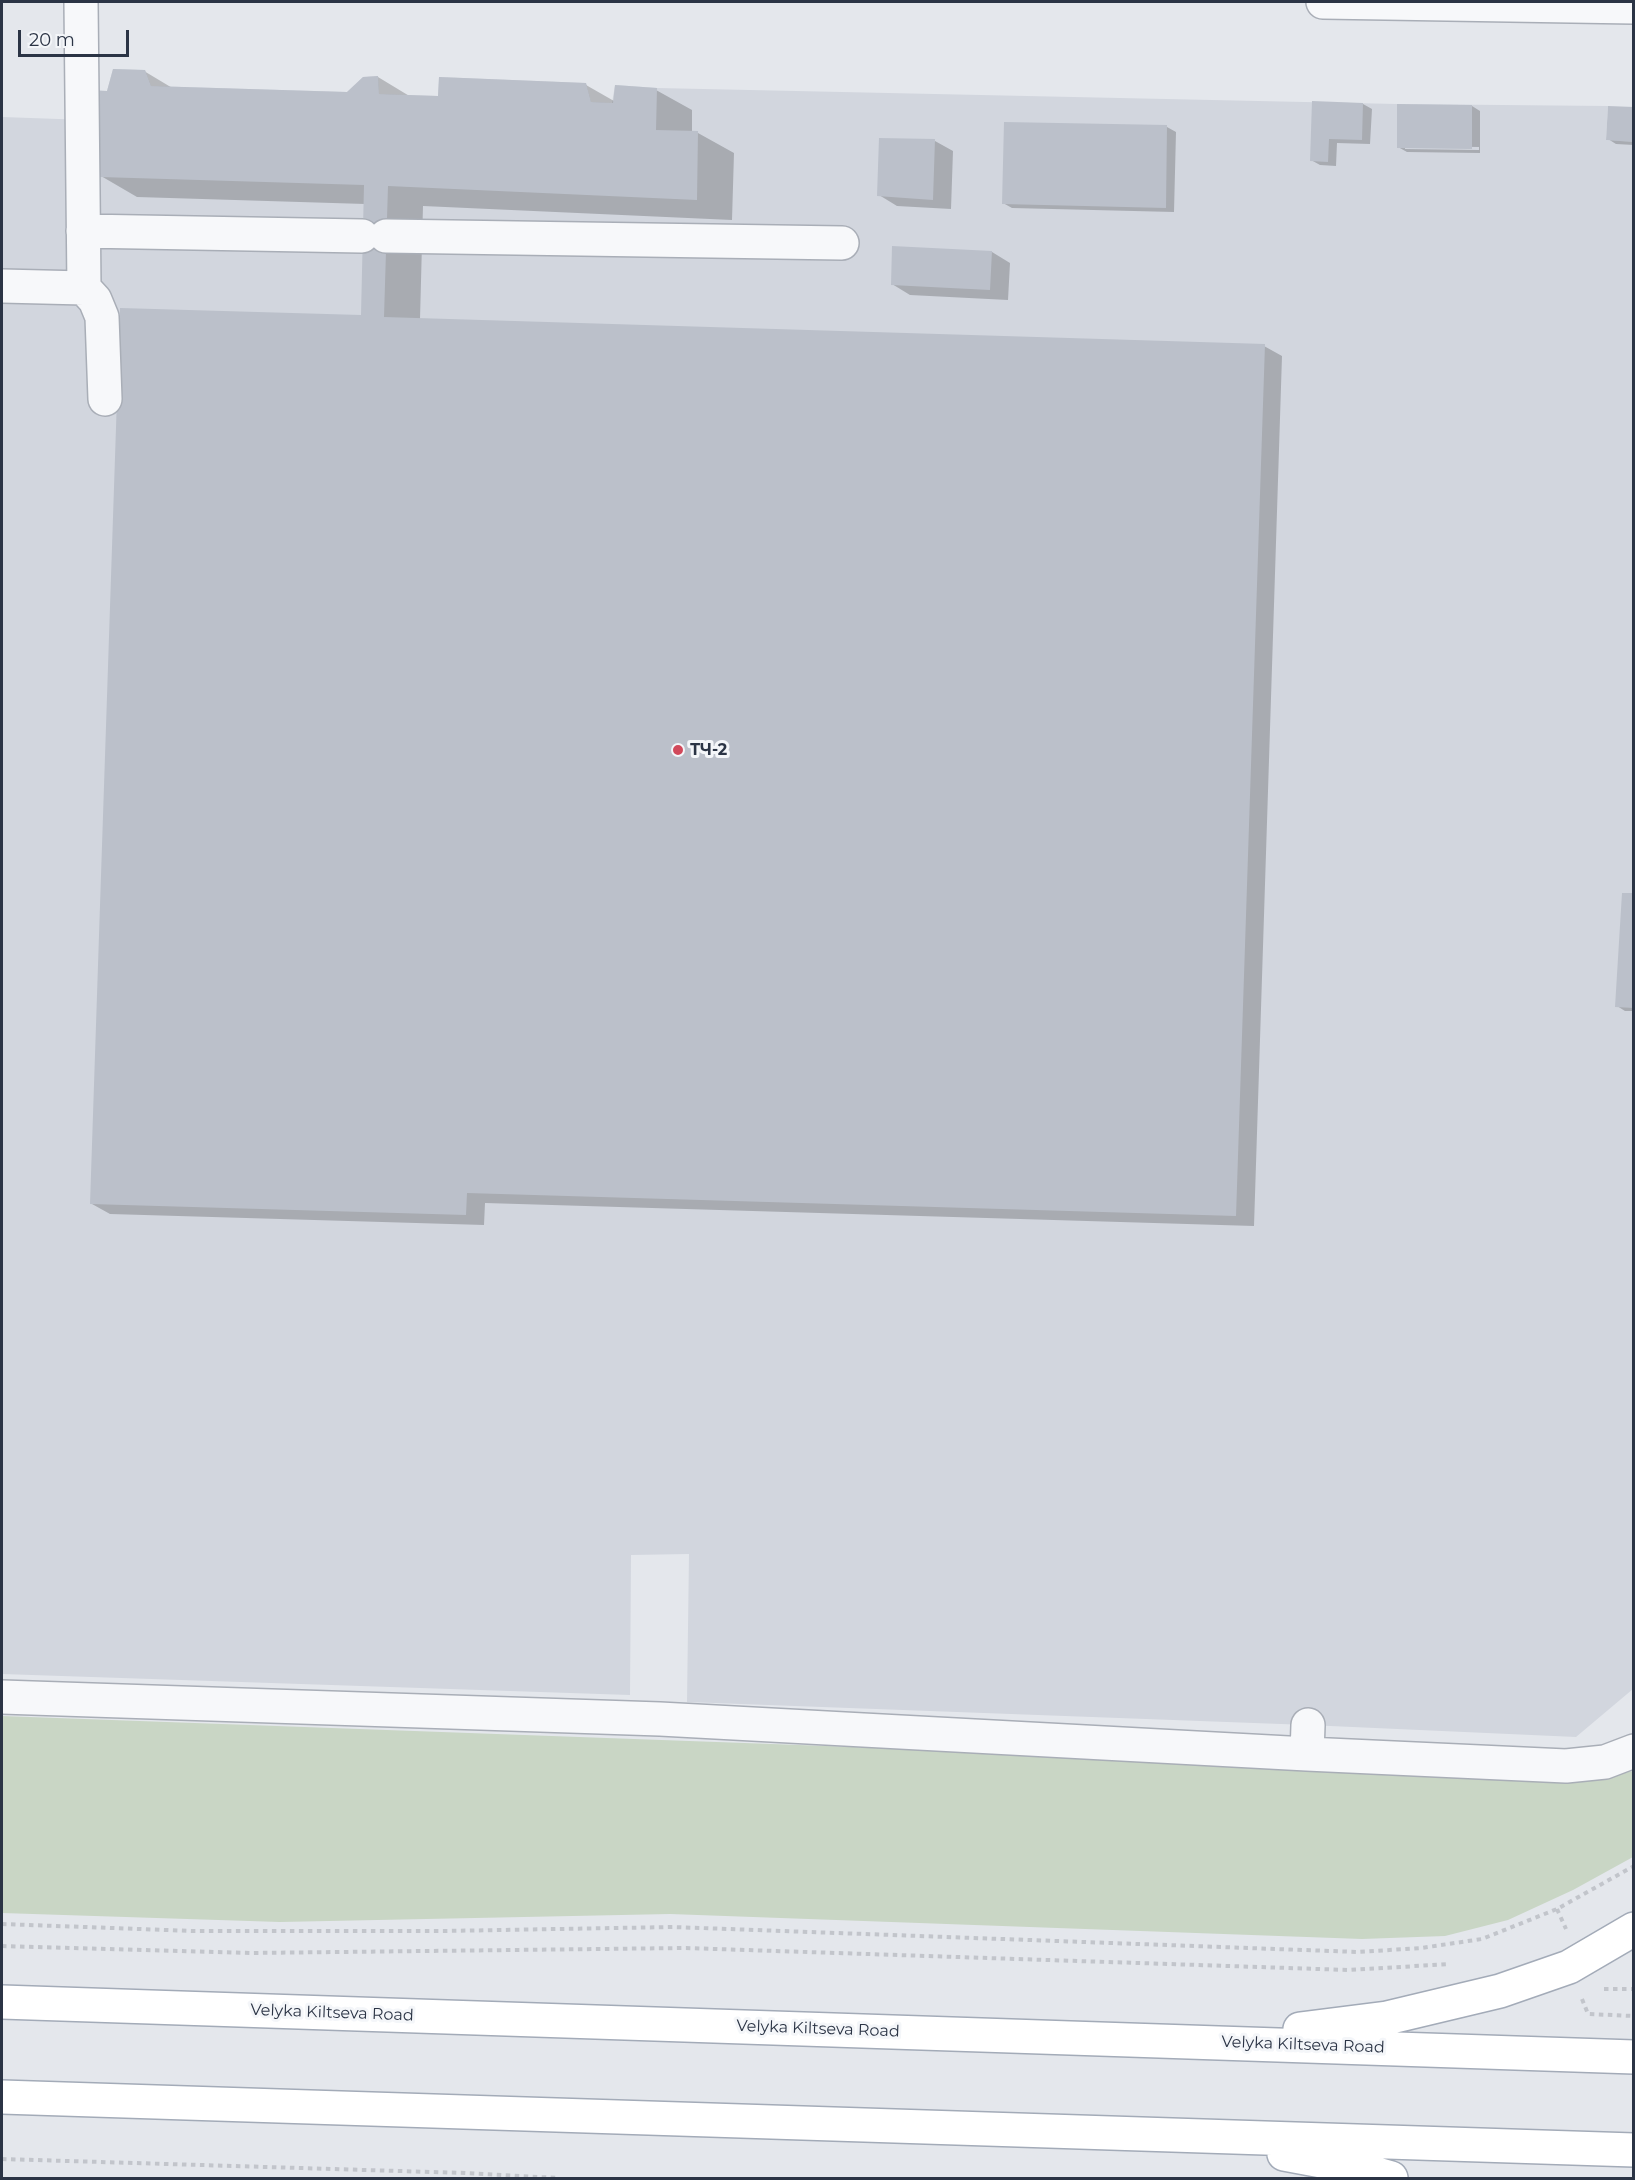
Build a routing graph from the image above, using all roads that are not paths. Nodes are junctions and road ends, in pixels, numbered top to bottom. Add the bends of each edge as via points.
1 (81, 2) edge
2 (1323, 2) edge
3 (1634, 7) edge
4 (83, 231) junction
5 (842, 243) dead end
6 (2, 286) edge
7 (84, 288) junction
8 (105, 399) dead end
9 (2, 1697) edge
10 (1634, 1751) edge
11 (1634, 1929) edge
12 (2, 2002) edge
13 (1196, 2042) junction
14 (1634, 2057) edge
15 (2, 2097) edge
16 (1179, 2134) junction
17 (1634, 2150) edge
18 (1391, 2178) edge

1 - 4 street
2 - 3 street
4 - 5 street
4 - 7 street
6 - 7 street
7 - 8 street via 102,317
9 - 10 street via 1307,1740 1566,1766 1605,1762
11 - 13 main road via 1569,1967 1500,1991 1387,2018
12 - 13 main road, Velyka Kiltseva Road
13 - 14 main road, Velyka Kiltseva Road
15 - 16 main road
16 - 17 main road
16 - 18 main road via 1348,2166

